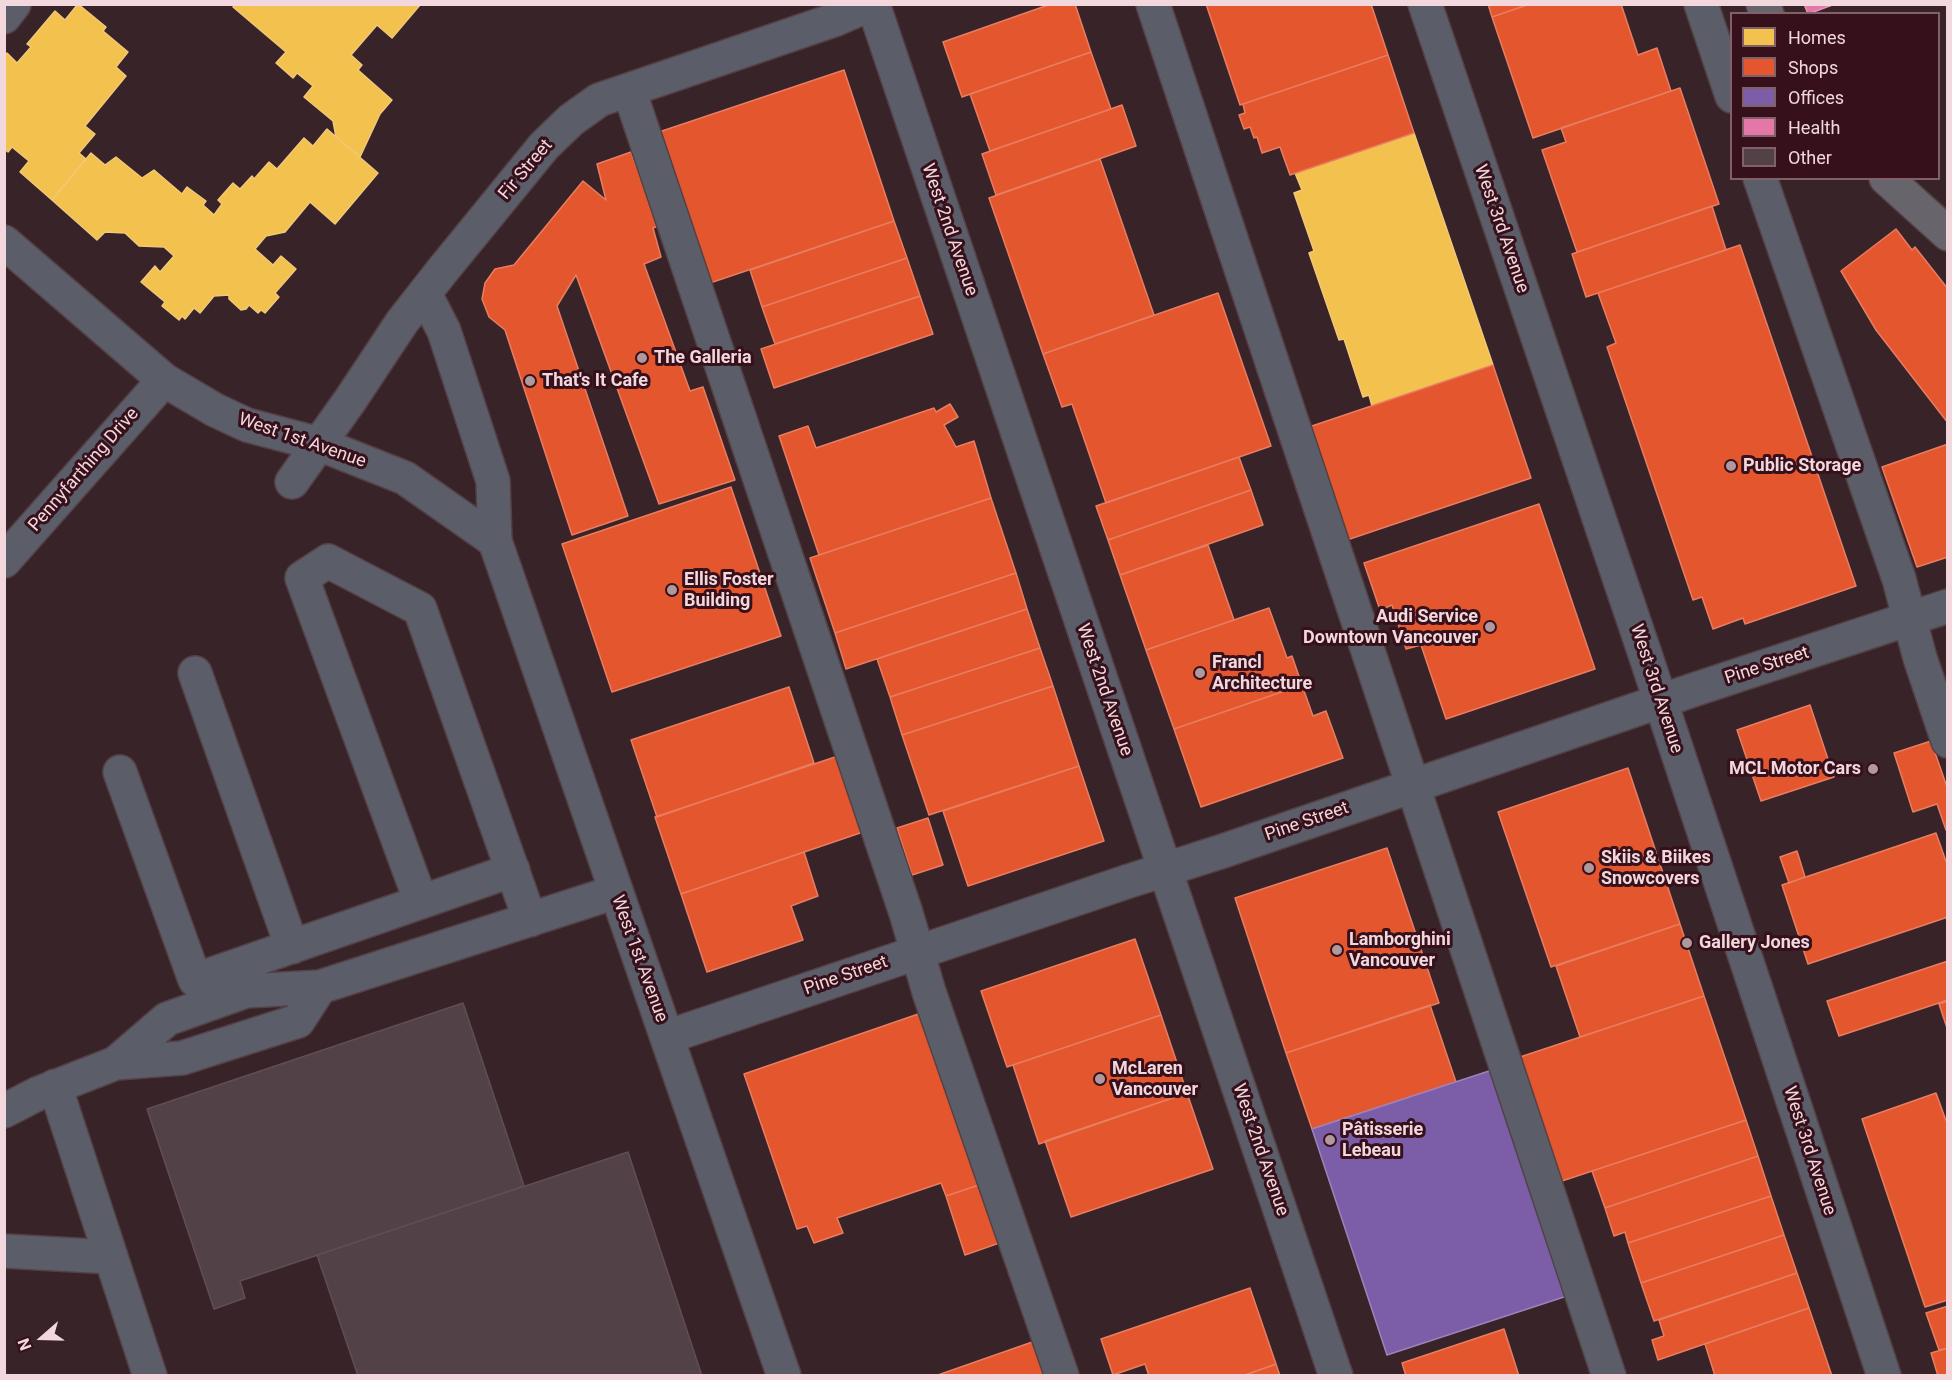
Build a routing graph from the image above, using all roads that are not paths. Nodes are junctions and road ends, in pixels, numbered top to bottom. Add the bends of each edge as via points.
1 (872, 4) edge
2 (1153, 4) edge
3 (1425, 4) edge
4 (1701, 4) edge
5 (629, 90) junction
6 (1730, 93) edge
7 (1761, 180) edge
8 (1888, 180) edge
9 (1947, 234) edge
10 (4, 242) edge
11 (425, 294) junction
12 (164, 380) junction
13 (319, 444) junction
14 (292, 482) dead end
15 (495, 541) junction
16 (4, 561) edge
17 (1947, 606) edge
18 (1910, 619) junction
19 (195, 673) dead end
20 (1660, 701) junction
21 (1947, 741) edge
22 (120, 772) dead end
23 (1412, 787) junction
24 (513, 870) junction
25 (1165, 871) junction
26 (615, 892) junction
27 (421, 902) junction
28 (530, 920) junction
29 (292, 947) junction
30 (918, 952) junction
31 (320, 987) junction
32 (667, 1037) junction
33 (116, 1064) junction
34 (55, 1086) junction
35 (4, 1111) edge
36 (4, 1251) edge
37 (111, 1257) junction
38 (150, 1376) edge
39 (784, 1376) edge
40 (1062, 1376) edge
41 (1336, 1376) edge
42 (1609, 1376) edge
43 (1884, 1376) edge

1 - 5 street, Fir Street
1 - 25 street, West 2nd Avenue
2 - 23 street
3 - 20 street, West 3rd Avenue
4 - 6 street
5 - 11 street, Fir Street via 599,100 544,146
5 - 30 street
7 - 18 street
8 - 9 highway
10 - 12 street, West 1st Avenue
11 - 13 street, Fir Street
11 - 15 street, West 1st Avenue via 444,331 493,482
12 - 13 street, West 1st Avenue via 247,425
12 - 16 street, Pennyfarthing Drive
13 - 14 street, Fir Street
13 - 15 street, West 1st Avenue via 405,478
15 - 26 street, West 1st Avenue
17 - 18 street, Pine Street
18 - 20 street, Pine Street
18 - 21 street
19 - 29 street
20 - 23 street, Pine Street
20 - 43 street, West 3rd Avenue
22 - 29 street via 195,980
23 - 25 street, Pine Street
23 - 42 street
24 - 27 street
24 - 27 street via 420,609 328,561 302,578
24 - 28 street
25 - 30 street, Pine Street
25 - 41 street, West 2nd Avenue
26 - 28 street
26 - 32 street, West 1st Avenue
27 - 29 street
28 - 31 street
30 - 32 street, Pine Street
30 - 40 street
31 - 33 street via 246,991 167,1019
31 - 33 street via 298,1021 182,1058
32 - 39 street, West 1st Avenue
33 - 34 street
34 - 35 street
34 - 37 street
36 - 37 street
37 - 38 street

